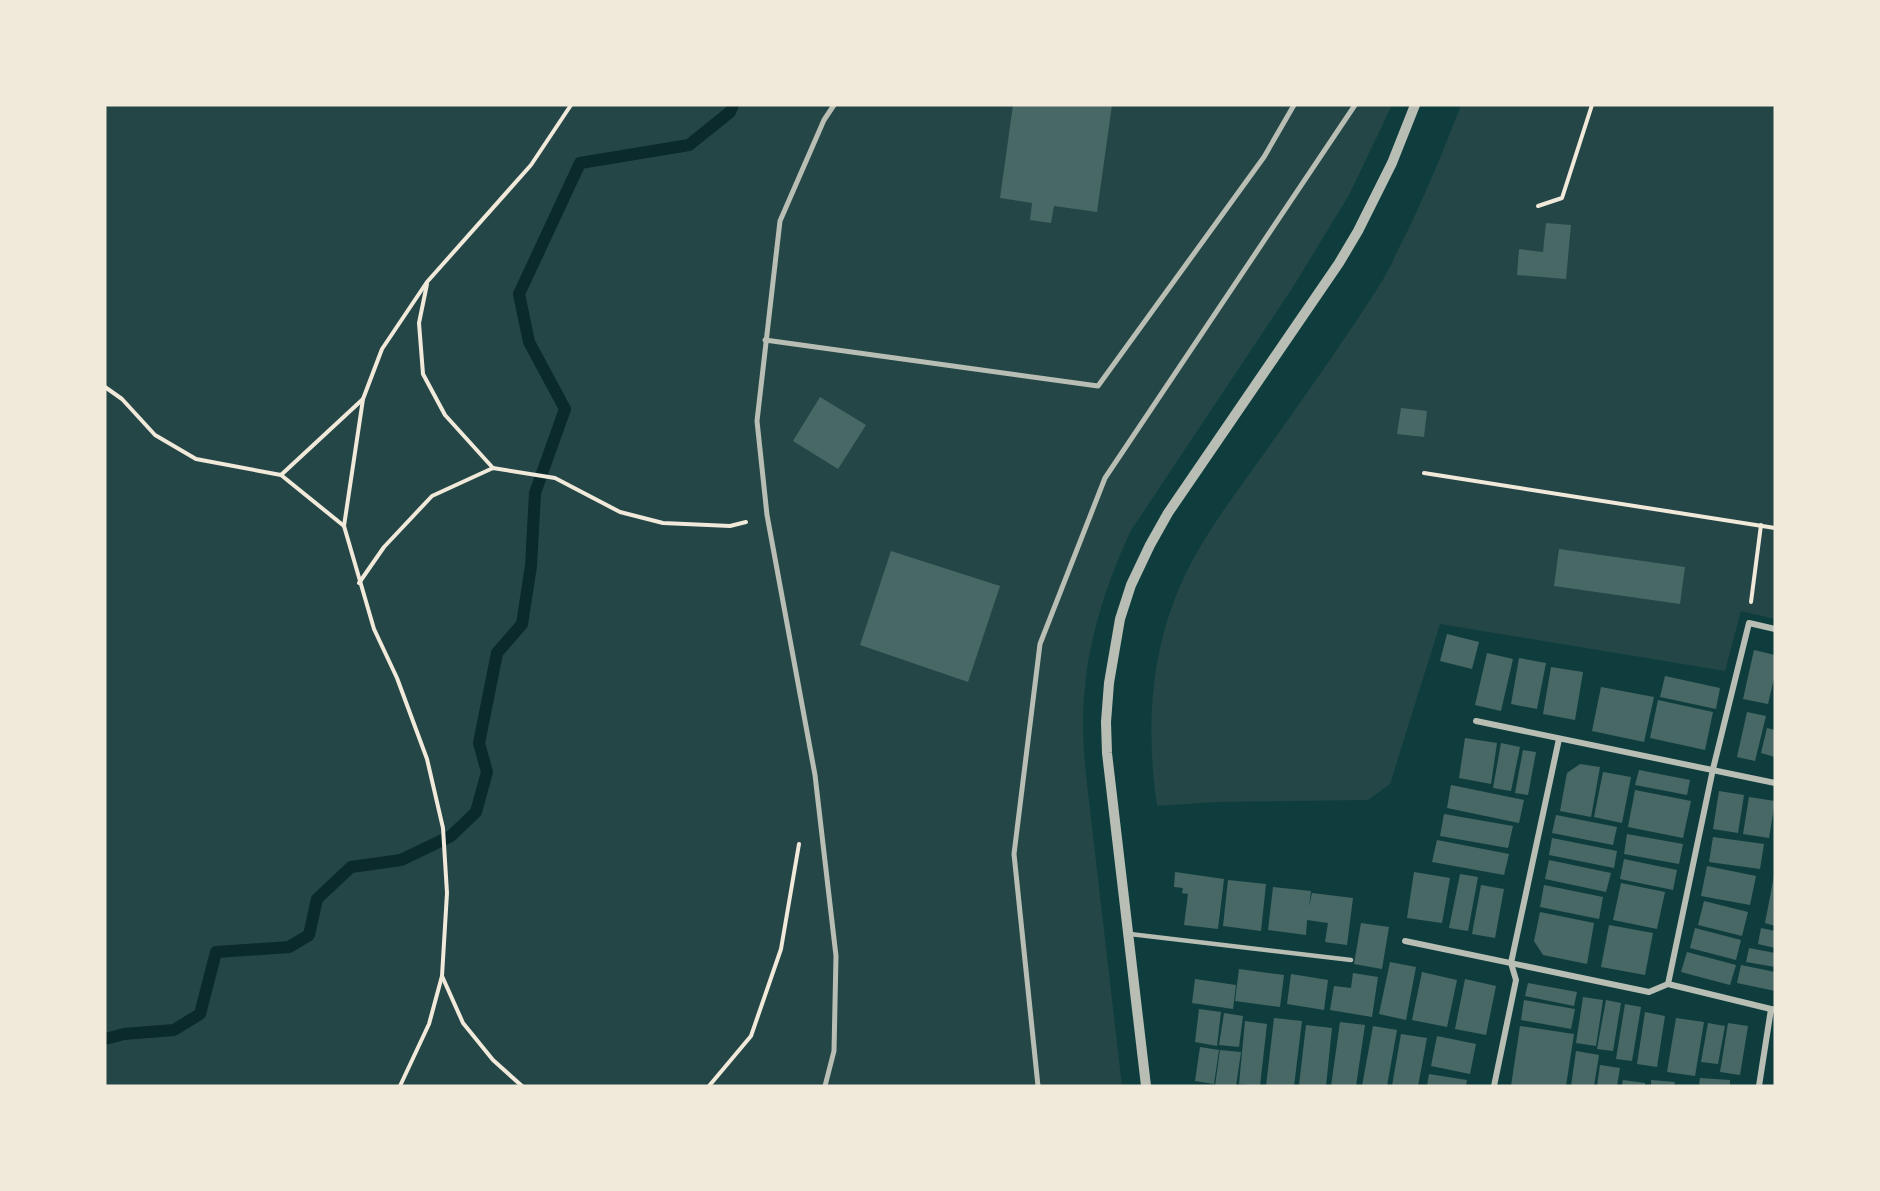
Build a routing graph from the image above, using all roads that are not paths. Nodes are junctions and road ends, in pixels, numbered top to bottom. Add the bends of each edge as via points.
1 (834, 105) edge
2 (1294, 105) edge
3 (1355, 105) edge
4 (1415, 105) edge
5 (765, 340) junction
6 (1775, 629) edge
7 (1476, 721) dead end
8 (1559, 740) junction
9 (1713, 769) junction
10 (1775, 783) edge
11 (1128, 934) junction
12 (1405, 941) dead end
13 (1351, 960) dead end
14 (1511, 963) junction
15 (1668, 984) junction
16 (1773, 1009) edge
17 (825, 1086) edge
18 (1038, 1086) edge
19 (1146, 1086) edge
20 (1494, 1086) edge
21 (1759, 1086) edge

1 - 5 street via 780,221
2 - 5 street via 1264,157 1098,386
3 - 18 street via 1105,478 1040,644 1014,854
4 - 11 street via 1358,231 1168,513 1131,585 1114,645 1106,722
5 - 17 street via 757,421 767,515 815,775 836,956 834,1051
6 - 9 street via 1749,623
7 - 8 street
8 - 9 street
8 - 14 street
9 - 10 street
9 - 15 street
11 - 13 lane
11 - 19 street
12 - 14 street
14 - 15 street via 1649,992
14 - 20 street via 1516,980
15 - 16 street
16 - 21 street

